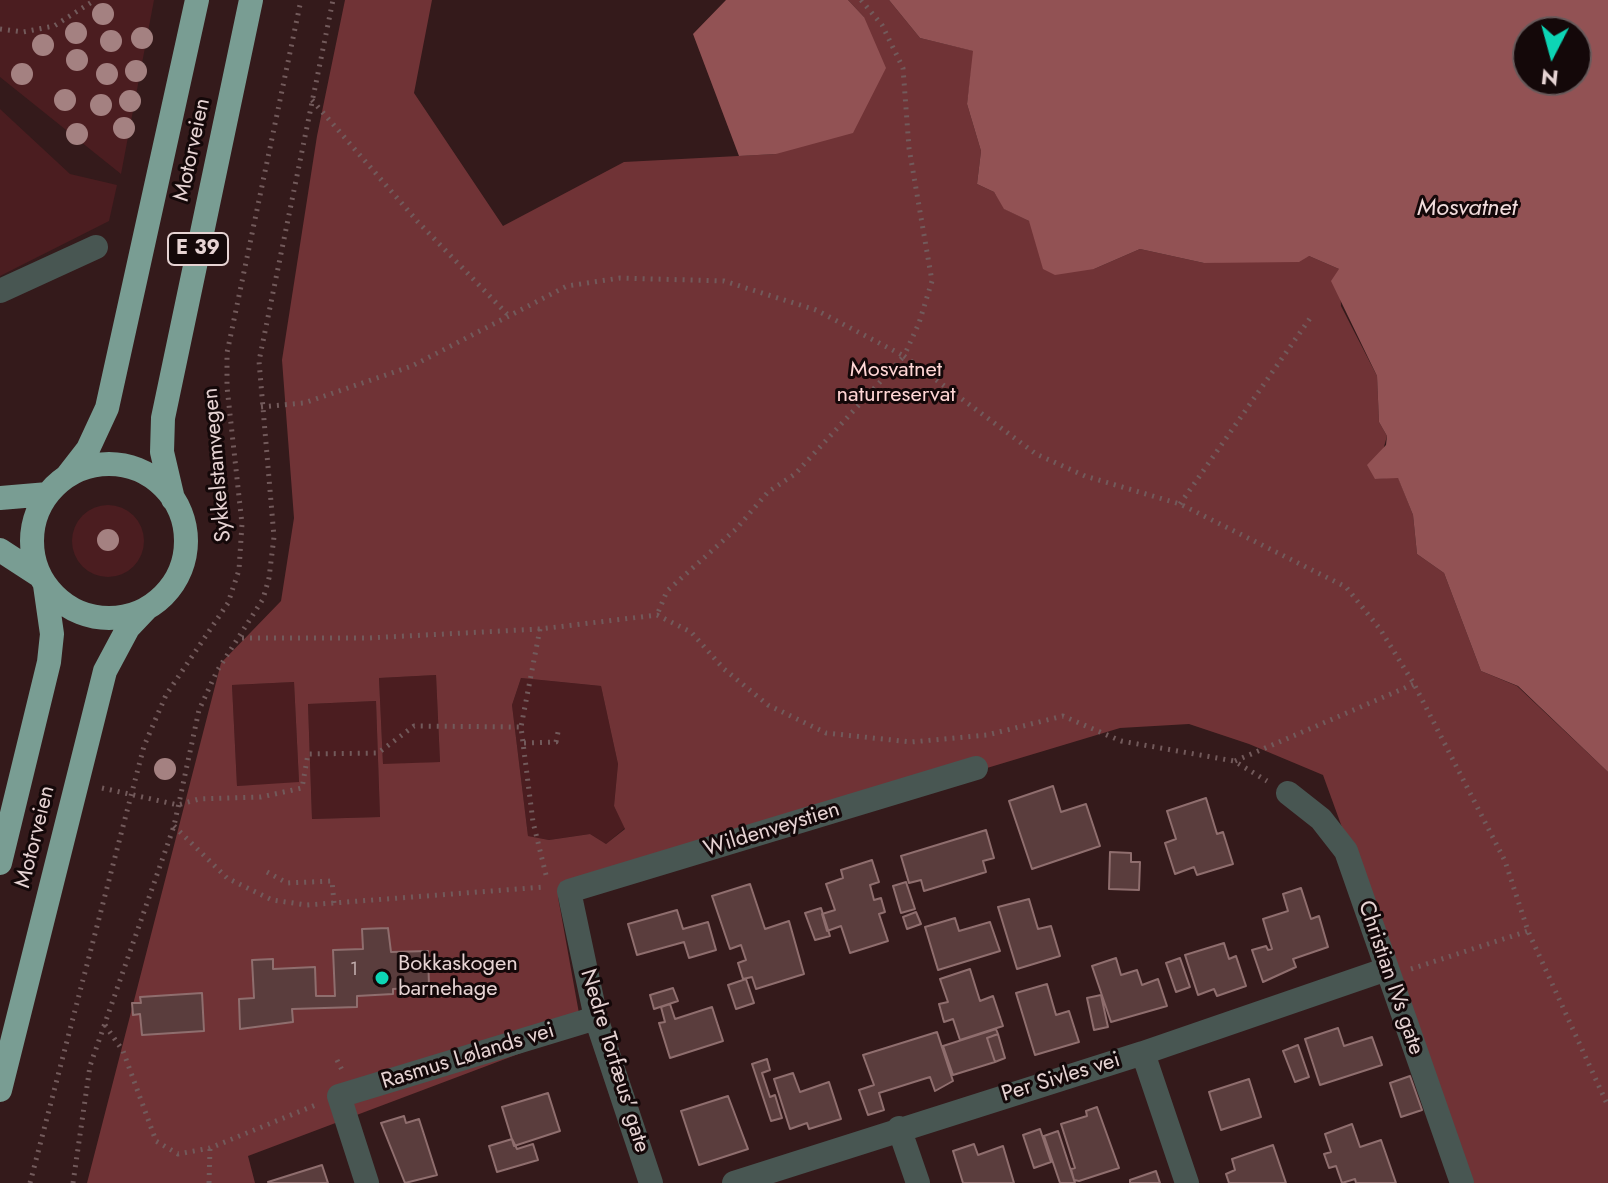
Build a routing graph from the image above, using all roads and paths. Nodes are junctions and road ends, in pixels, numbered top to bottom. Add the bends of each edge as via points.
1 (95, 0) edge
2 (197, 0) edge
3 (251, 0) edge
4 (301, 0) edge
5 (333, 0) edge
6 (861, 0) edge
7 (0, 29) edge
8 (312, 100) junction
9 (96, 247) dead end
10 (0, 291) edge
11 (507, 314) junction
12 (1313, 314) dead end
13 (904, 356) junction
14 (261, 407) junction
15 (67, 476) junction
16 (48, 494) junction
17 (0, 498) edge
18 (173, 499) junction
19 (1180, 504) junction
20 (0, 550) edge
21 (43, 580) junction
22 (147, 608) junction
23 (657, 615) junction
24 (540, 629) junction
25 (241, 638) junction
26 (1414, 684) junction
27 (521, 727) junction
28 (558, 732) dead end
29 (524, 743) junction
30 (1234, 761) junction
31 (976, 768) dead end
32 (1288, 793) joint
33 (159, 802) dead end
34 (178, 805) junction
35 (174, 826) junction
36 (0, 863) edge
37 (267, 872) dead end
38 (559, 889) junction
39 (334, 903) junction
40 (1528, 931) junction
41 (1387, 969) junction
42 (596, 1018) junction
43 (104, 1024) junction
44 (1143, 1053) junction
45 (0, 1090) edge
46 (339, 1096) junction
47 (1608, 1106) edge
48 (899, 1128) junction
49 (210, 1148) junction
50 (30, 1183) edge
51 (73, 1183) edge
52 (209, 1183) edge
53 (367, 1183) edge
54 (651, 1183) edge
55 (734, 1183) edge
56 (918, 1183) edge
57 (1187, 1183) edge
58 (1462, 1183) edge

1 - 7 path via 54,26 23,32
2 - 15 highway, Motorveien / E 39 via 107,408 88,449
3 - 18 highway, Motorveien / E 39 via 163,418 162,452
4 - 50 path, Sykkelstamvegen via 227,353 242,524 239,570 228,603 166,695 144,746
5 - 8 path
6 - 13 path via 882,25 903,68 909,148 932,281
8 - 11 path
8 - 14 path via 261,341
9 - 10 street
11 - 13 path via 567,286 620,278 724,281 816,310
11 - 14 path via 412,366 304,403
12 - 19 path
13 - 19 path via 1036,454 1085,476
13 - 23 path via 795,474 768,492 736,529 667,591
14 - 25 path via 273,558 263,599
15 - 16 highway, E 39
15 - 18 highway, E 39 via 105,464 125,466 160,483
16 - 17 highway
16 - 21 highway, E 39 via 32,534
18 - 22 highway, E 39 via 184,527 184,559 171,587
19 - 26 path via 1346,587
20 - 21 highway
21 - 22 highway via 58,599 92,616 130,615
21 - 36 highway, Motorveien / E 39 via 52,634 49,662
22 - 45 highway, Motorveien / E 39 via 128,628 105,671
23 - 24 path
23 - 30 path via 691,632 724,669 768,705 826,733 911,742 987,735 1063,716 1121,741
24 - 25 path
24 - 27 path
25 - 34 path via 207,688
26 - 30 path
26 - 40 path via 1505,861
27 - 29 path
27 - 34 path via 414,726 378,753 308,754 302,788
28 - 29 path via 556,742
29 - 38 path via 533,822
30 - 32 path
31 - 38 street, Wildenveystien
32 - 41 street, Christian IVs gate via 1321,819 1346,851
33 - 34 path
34 - 35 path
35 - 39 path via 227,878 272,900
35 - 43 path
37 - 39 path via 287,883 332,881
38 - 39 path
38 - 42 street, Nedre Torfæus' gate
40 - 41 path via 1406,970
40 - 47 path
41 - 44 street, Per Sivles vei
41 - 58 street, Christian IVs gate
42 - 46 street, Rasmus Lølands vei
42 - 54 street, Nedre Torfæus' gate
43 - 49 path via 123,1051 156,1141 178,1154
43 - 51 path via 90,1066
44 - 48 street, Per Sivles vei
44 - 57 street
46 - 49 path
46 - 53 street
48 - 55 street, Per Sivles vei
48 - 56 street
49 - 52 path

